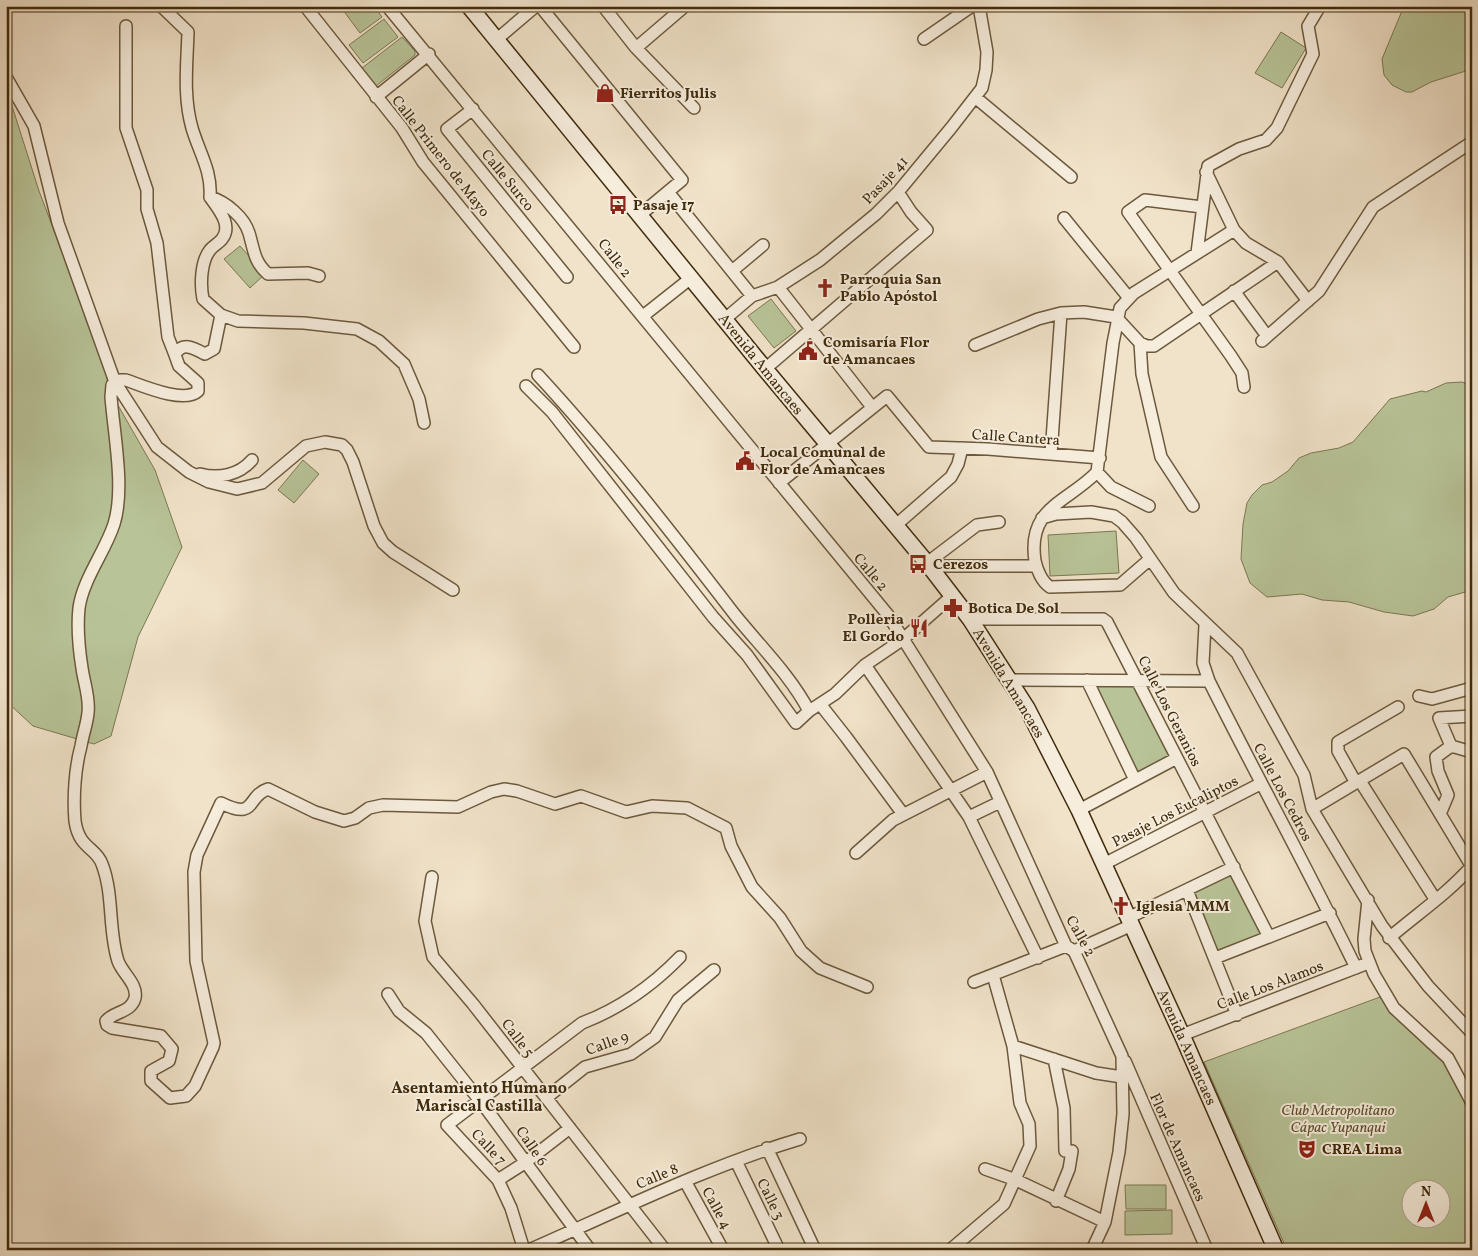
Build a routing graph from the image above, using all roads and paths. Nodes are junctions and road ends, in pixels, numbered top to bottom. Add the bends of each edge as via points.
1 (161, 6) edge
2 (305, 6) edge
3 (388, 6) edge
4 (536, 6) edge
5 (540, 6) edge
6 (603, 6) edge
7 (686, 6) edge
8 (972, 6) edge
9 (979, 6) edge
10 (1320, 6) edge
11 (474, 8) edge
12 (126, 26) dead end
13 (924, 39) dead end
14 (496, 40) junction
15 (636, 48) junction
16 (429, 54) junction
17 (6, 77) edge
18 (6, 85) edge
19 (376, 97) junction
20 (975, 97) junction
21 (19, 99) junction
22 (694, 108) dead end
23 (474, 109) junction
24 (1472, 142) edge
25 (1206, 172) junction
26 (1071, 177) dead end
27 (668, 192) junction
28 (898, 192) junction
29 (210, 197) junction
30 (1202, 207) junction
31 (640, 215) junction
32 (1064, 218) dead end
33 (1234, 230) junction
34 (763, 245) dead end
35 (1197, 253) junction
36 (1278, 262) junction
37 (732, 271) junction
38 (1169, 271) junction
39 (319, 276) dead end
40 (567, 277) dead end
41 (691, 278) junction
42 (778, 287) junction
43 (1234, 291) junction
44 (752, 296) junction
45 (1129, 298) junction
46 (1308, 300) junction
47 (1061, 312) junction
48 (221, 315) junction
49 (1200, 315) junction
50 (642, 316) junction
51 (1116, 317) junction
52 (725, 319) junction
53 (811, 329) junction
54 (1140, 343) junction
55 (975, 345) dead end
56 (574, 347) dead end
57 (174, 355) junction
58 (765, 369) junction
59 (538, 375) dead end
60 (115, 382) junction
61 (526, 386) dead end
62 (1244, 387) dead end
63 (872, 407) junction
64 (424, 423) dead end
65 (828, 444) junction
66 (962, 448) junction
67 (1051, 454) junction
68 (1100, 458) junction
69 (252, 460) dead end
70 (189, 472) junction
71 (1097, 472) junction
72 (780, 483) junction
73 (1149, 506) dead end
74 (1192, 506) dead end
75 (1042, 518) junction
76 (999, 522) dead end
77 (896, 525) junction
78 (1150, 559) junction
79 (929, 564) junction
80 (1036, 566) junction
81 (453, 590) dead end
82 (953, 595) junction
83 (970, 619) junction
84 (1205, 624) junction
85 (902, 640) junction
86 (865, 666) junction
87 (1137, 679) junction
88 (1009, 680) junction
89 (1087, 680) junction
90 (1209, 681) junction
91 (1472, 688) edge
92 (1419, 696) dead end
93 (820, 704) junction
94 (1398, 707) dead end
95 (809, 711) junction
96 (1472, 716) edge
97 (1451, 746) junction
98 (1472, 752) edge
99 (1177, 758) junction
100 (987, 772) junction
101 (1135, 780) junction
102 (1358, 782) junction
103 (1260, 784) junction
104 (953, 791) junction
105 (1000, 802) junction
106 (1312, 809) junction
107 (1079, 810) junction
108 (1206, 811) junction
109 (903, 814) junction
110 (1440, 814) junction
111 (970, 817) junction
112 (856, 853) dead end
113 (1104, 864) junction
114 (1234, 867) junction
115 (1471, 867) edge
116 (432, 877) dead end
117 (1187, 890) junction
118 (1435, 899) junction
119 (1368, 900) junction
120 (1330, 912) junction
121 (1130, 921) junction
122 (1382, 926) junction
123 (1269, 937) junction
124 (1389, 938) junction
125 (1364, 939) junction
126 (1070, 949) junction
127 (680, 957) dead end
128 (1038, 958) junction
129 (1215, 958) junction
130 (1369, 962) junction
131 (1356, 968) junction
132 (714, 970) dead end
133 (993, 975) junction
134 (974, 982) dead end
135 (868, 986) dead end
136 (388, 994) dead end
137 (1237, 1014) junction
138 (1472, 1033) edge
139 (1182, 1036) junction
140 (1013, 1046) junction
141 (1122, 1056) junction
142 (1054, 1060) junction
143 (521, 1068) junction
144 (1122, 1077) junction
145 (546, 1098) junction
146 (478, 1100) junction
147 (1472, 1103) edge
148 (570, 1128) junction
149 (800, 1139) dead end
150 (768, 1148) junction
151 (736, 1161) junction
152 (526, 1162) junction
153 (985, 1169) dead end
154 (498, 1180) junction
155 (1016, 1180) junction
156 (685, 1181) junction
157 (1056, 1200) junction
158 (630, 1204) junction
159 (1105, 1222) junction
160 (574, 1230) junction
161 (524, 1250) edge
162 (529, 1250) edge
163 (590, 1250) edge
164 (665, 1250) edge
165 (723, 1250) edge
166 (778, 1250) edge
167 (815, 1250) edge
168 (950, 1250) edge
169 (1092, 1250) edge
170 (1207, 1250) edge
171 (1276, 1250) edge

1 - 29 street via 188,32 186,96 192,128 208,168
2 - 19 street, Calle Primero de Mayo
3 - 16 street, Calle 2
4 - 14 street
5 - 27 street via 682,180
6 - 15 street
7 - 15 street
8 - 13 street
9 - 20 street, Pasaje 41 via 987,61 982,88
10 - 25 street via 1308,26 1313,54 1277,128 1266,140 1212,162
11 - 14 street, Avenida Amancaes
12 - 57 street via 126,128 147,190 147,209 157,243 168,337
14 - 31 street, Avenida Amancaes
15 - 22 street
16 - 19 street
16 - 23 street, Calle 2
17 - 21 street
18 - 21 street
19 - 56 street, Calle Primero de Mayo via 402,128 423,162
20 - 26 street
20 - 28 street, Pasaje 41
21 - 60 street via 34,126 58,223
23 - 40 street, Calle Surco via 446,129
23 - 50 street, Calle 2
24 - 46 street via 1373,207 1319,291
25 - 30 street
25 - 33 street
27 - 31 street
27 - 37 street
28 - 42 street, Pasaje 41 via 820,260
28 - 53 street via 927,230
29 - 39 street via 231,208 248,231 256,261 268,274 308,273
29 - 48 street via 224,217 225,233 204,261 201,291 202,299
30 - 35 street
30 - 38 street via 1146,200 1128,212
31 - 41 street, Avenida Amancaes
32 - 45 street
33 - 35 street
33 - 36 street via 1246,243
34 - 37 street
35 - 38 street
36 - 43 street
36 - 46 street
37 - 44 street
38 - 45 street
38 - 49 street
41 - 50 street
41 - 52 street, Avenida Amancaes
42 - 44 street, Pasaje 41
42 - 53 street
43 - 46 street via 1264,338
43 - 49 street
44 - 52 street, Pasaje 41
45 - 51 street
47 - 51 street
47 - 55 street
47 - 67 street
48 - 57 street via 214,349 210,353 182,347
48 - 64 street via 238,321 304,323 357,330 372,337 404,364 419,399
49 - 54 street via 1154,346
49 - 62 street via 1242,373
50 - 72 street, Calle 2
51 - 54 street
51 - 68 street
52 - 58 street, Avenida Amancaes
53 - 58 street
53 - 63 street
54 - 74 street via 1142,374 1161,457
57 - 60 street via 179,366 198,383 198,391 194,394 182,397 126,380
58 - 65 street, Avenida Amancaes
59 - 95 street via 667,526 786,675
60 - 70 street via 157,448
60 - 135 street via 111,397 118,511 79,609 88,708 75,790 75,820 81,840 102,862 117,959 135,997 125,1011 110,1017 107,1025 161,1036 170,1044 169,1061 149,1074 151,1081 166,1095 180,1098 191,1092 214,1043 196,961 194,872 197,855 221,803 236,810 246,808 268,789 315,812 344,821 369,808 390,804 458,807 504,789 555,804 581,796 626,812 652,806 695,810 726,828 731,846 752,887 780,918 801,951 828,972
61 - 95 street via 552,412 713,617 747,655 796,723
63 - 65 street
63 - 66 street, Calle Cantera via 888,396 929,448
65 - 72 street
65 - 77 street, Avenida Amancaes
66 - 67 street, Calle Cantera
66 - 77 street via 951,477
67 - 68 street, Calle Cantera
68 - 71 street
69 - 70 street via 233,474 206,476
70 - 81 street via 222,487 250,488 270,478 306,446 325,442 342,445 353,462 374,526 383,543
71 - 73 street via 1111,486
71 - 75 street via 1058,500
72 - 85 street, Calle 2 via 888,615
75 - 78 street via 1090,512 1114,516 1136,538
75 - 80 street via 1036,533
76 - 79 street via 978,525
77 - 79 street, Avenida Amancaes
78 - 80 street via 1126,582 1114,587 1050,587
78 - 84 street via 1174,593
79 - 80 street
79 - 82 street, Avenida Amancaes
82 - 83 street, Avenida Amancaes
82 - 85 street
83 - 87 street, Calle Los Geranios via 1103,619 1112,629
83 - 88 street, Avenida Amancaes
84 - 90 street, Calle Los Cedros via 1203,663
84 - 106 street via 1237,653 1304,775
85 - 86 street
85 - 100 street, Calle 2
86 - 93 street
86 - 104 street
87 - 89 street
87 - 90 street
87 - 99 street, Calle Los Geranios
88 - 89 street
88 - 107 street, Avenida Amancaes via 1027,708
89 - 101 street
90 - 103 street, Calle Los Cedros
91 - 92 street via 1432,699
93 - 95 street
93 - 109 street
94 - 102 street via 1338,742 1338,752
96 - 97 street via 1439,718
97 - 98 street
97 - 110 street via 1436,757 1448,795
99 - 101 street
99 - 108 street, Calle Los Geranios
100 - 104 street
100 - 105 street, Calle 2
101 - 107 street
102 - 106 street
102 - 110 street via 1404,754
102 - 118 street
103 - 108 street, Pasaje Los Eucaliptos
103 - 120 street, Calle Los Cedros
104 - 109 street
104 - 111 street
105 - 111 street
105 - 126 street, Calle 2
106 - 119 street
107 - 113 street, Avenida Amancaes
108 - 113 street, Pasaje Los Eucaliptos
108 - 114 street, Calle Los Geranios
109 - 112 street
110 - 115 street
111 - 128 street
113 - 121 street, Avenida Amancaes
114 - 117 street
114 - 123 street, Calle Los Geranios
115 - 118 street via 1452,888
116 - 143 street, Calle 5 via 425,920 433,958
117 - 121 street
117 - 129 street
118 - 124 street
119 - 122 street
119 - 125 street
120 - 123 street
120 - 131 street, Calle Los Cedros
121 - 126 street
121 - 139 street, Avenida Amancaes
122 - 124 street
122 - 125 street via 1371,929
123 - 129 street
124 - 138 street
125 - 130 street
126 - 128 street
126 - 141 street, Calle 2
127 - 143 street via 658,980 634,998 582,1022
128 - 133 street
129 - 137 street
130 - 131 street, Calle Los Alamos
130 - 147 street via 1394,1008 1448,1058
131 - 137 street, Calle Los Alamos
132 - 145 street, Calle 9 via 678,1000 655,1037 631,1054 585,1068
133 - 134 street
133 - 140 street
136 - 146 street, Calle 6 via 408,1020 426,1033
137 - 139 street, Calle Los Alamos
139 - 171 street, Avenida Amancaes
140 - 142 street
140 - 155 street via 1020,1103 1030,1133 1030,1146
141 - 144 street, Calle 2
141 - 170 street, Flor de Amancaes
142 - 144 street
142 - 157 street via 1069,1151 1069,1169
143 - 145 street, Calle 5
143 - 146 street
144 - 159 street, Calle 2 via 1120,1152
145 - 148 street, Calle 5
146 - 152 street, Calle 6
146 - 154 street, Calle 7 via 447,1125
148 - 152 street
148 - 158 street, Calle 5
149 - 150 street, Calle 8
150 - 151 street, Calle 8
150 - 167 street
151 - 156 street, Calle 8
151 - 166 street, Calle 3
152 - 154 street
152 - 160 street, Calle 6
153 - 155 street
154 - 161 street, Calle 7
155 - 157 street
155 - 168 street via 1004,1204
156 - 158 street, Calle 8
156 - 165 street, Calle 4
157 - 159 street
158 - 160 street, Calle 8
158 - 164 street, Calle 5
159 - 169 street, Calle 2
160 - 162 street, Calle 8
160 - 163 street, Calle 6

